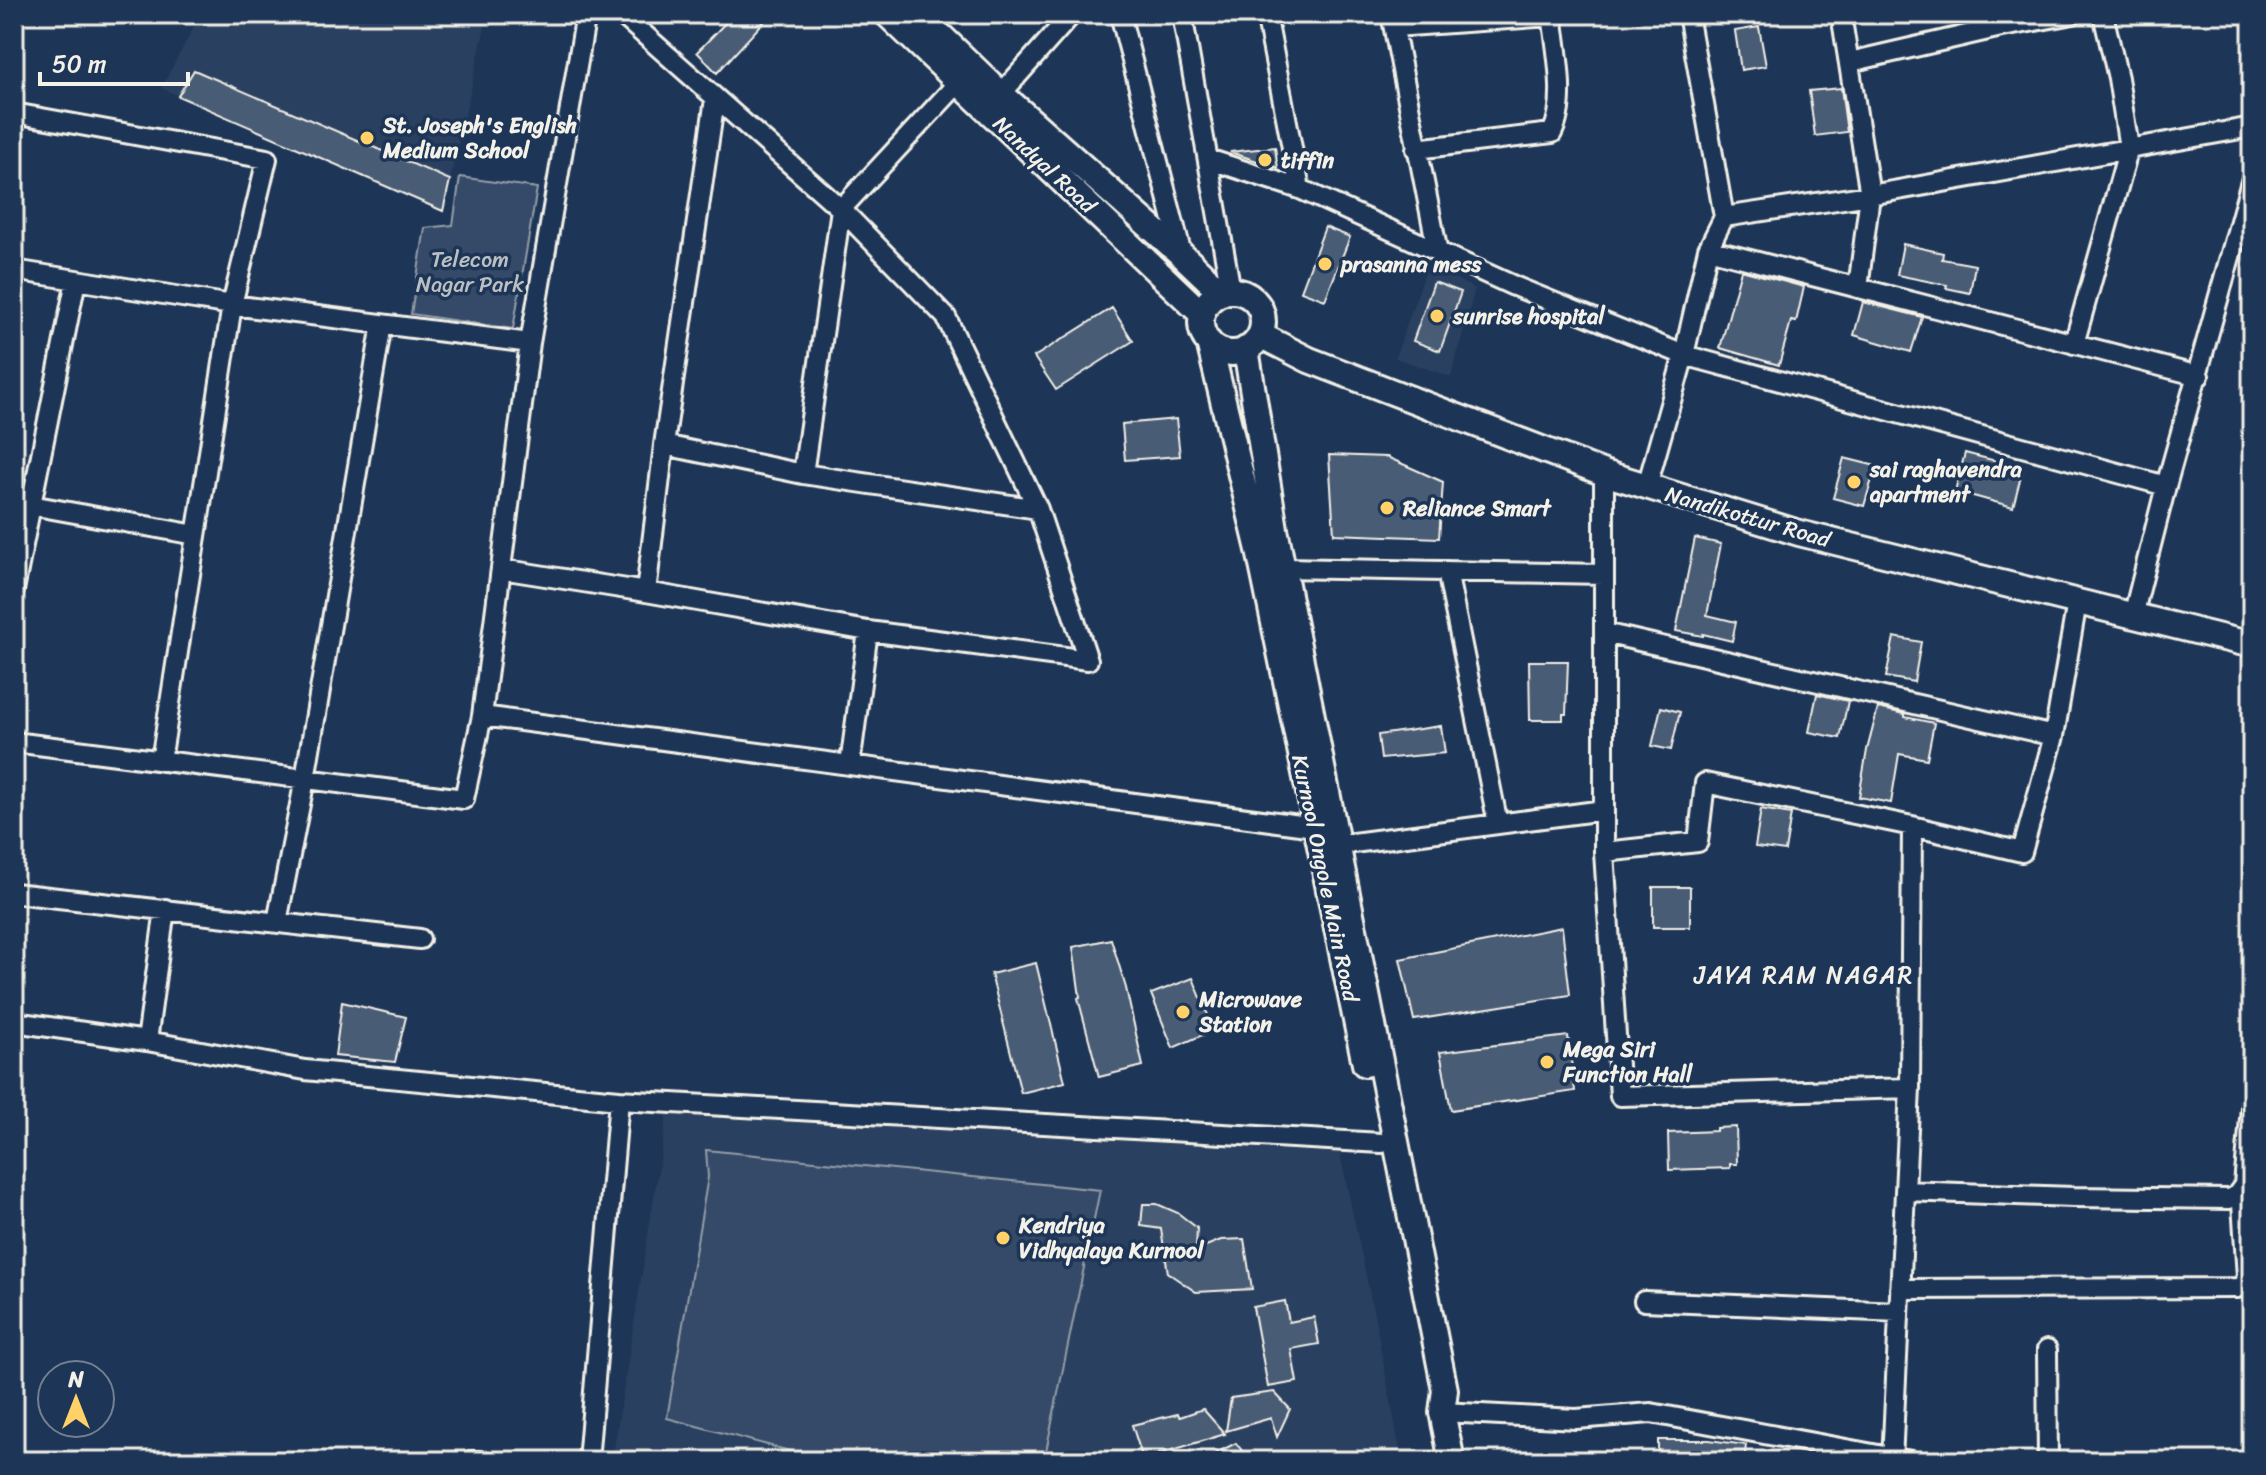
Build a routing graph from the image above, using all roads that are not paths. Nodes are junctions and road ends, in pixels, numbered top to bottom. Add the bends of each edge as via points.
1 (586, 14) edge
2 (621, 14) edge
3 (887, 14) edge
4 (918, 14) edge
5 (1072, 14) edge
6 (1120, 14) edge
7 (1182, 14) edge
8 (1266, 14) edge
9 (1688, 14) edge
10 (1841, 14) edge
11 (2073, 14) edge
12 (2103, 14) edge
13 (1552, 15) edge
14 (1392, 20) edge
15 (1995, 21) edge
16 (1850, 62) junction
17 (959, 82) junction
18 (1001, 94) junction
19 (715, 99) junction
20 (14, 113) edge
21 (2252, 127) edge
22 (2129, 148) junction
23 (1416, 149) junction
24 (1208, 159) junction
25 (2252, 178) edge
26 (1300, 189) junction
27 (1870, 195) junction
28 (841, 209) junction
29 (1724, 217) junction
30 (1708, 249) junction
31 (1438, 253) junction
32 (1182, 255) junction
33 (14, 270) edge
34 (76, 280) junction
35 (1858, 288) junction
36 (1226, 292) junction
37 (232, 305) junction
38 (1202, 314) junction
39 (382, 324) junction
40 (1209, 342) junction
41 (1253, 342) junction
42 (530, 343) junction
43 (2074, 344) junction
44 (1684, 355) junction
45 (2199, 376) junction
46 (664, 445) junction
47 (1604, 473) junction
48 (803, 474) junction
49 (1647, 486) junction
50 (2166, 486) junction
51 (22, 503) edge
52 (1038, 509) junction
53 (196, 535) junction
54 (1283, 568) junction
55 (501, 569) junction
56 (1447, 571) junction
57 (1604, 574) junction
58 (14, 590) edge
59 (646, 592) junction
60 (2077, 602) junction
61 (2133, 616) junction
62 (868, 631) junction
63 (1604, 633) junction
64 (2252, 645) edge
65 (482, 716) junction
66 (2054, 736) junction
67 (14, 742) edge
68 (161, 761) junction
69 (850, 765) junction
70 (305, 779) junction
71 (1604, 810) junction
72 (1498, 824) junction
73 (1912, 826) junction
74 (1315, 827) junction
75 (1338, 845) junction
76 (1604, 852) junction
77 (14, 893) edge
78 (165, 909) junction
79 (277, 922) junction
80 (420, 939) dead end
81 (14, 1022) edge
82 (147, 1041) junction
83 (1910, 1088) junction
84 (2252, 1096) edge
85 (619, 1100) junction
86 (1382, 1143) junction
87 (2241, 1189) junction
88 (1905, 1191) junction
89 (1900, 1289) junction
90 (1644, 1301) dead end
91 (1899, 1312) junction
92 (2047, 1350) dead end
93 (1442, 1412) junction
94 (1892, 1459) edge
95 (470, 1461) edge
96 (479, 1461) edge
97 (588, 1461) edge
98 (1452, 1461) edge
99 (1911, 1461) edge
100 (2048, 1461) edge

1 - 42 street
2 - 19 street
3 - 17 main road, Nandyal Road
4 - 18 main road, Nandyal Road
5 - 18 street
6 - 32 street
7 - 24 street
8 - 26 street
9 - 29 street
10 - 16 street
11 - 15 street
12 - 22 street
13 - 14 street
13 - 23 street via 1559,89 1559,119 1552,133
14 - 23 street
15 - 16 street
16 - 27 street
17 - 28 street
17 - 38 main road, Nandyal Road
18 - 32 main road, Nandyal Road
19 - 28 street
19 - 46 street
20 - 37 street via 267,159
21 - 22 street
22 - 27 street
22 - 43 street
23 - 31 street
24 - 26 street
24 - 36 street
25 - 45 street
26 - 31 street
27 - 29 street
27 - 35 street
28 - 48 street
28 - 52 street via 946,317
29 - 30 street
30 - 35 street
30 - 44 street
31 - 44 street
32 - 36 main road, Nandyal Road
33 - 34 street
34 - 37 street
34 - 51 street
35 - 43 street
36 - 38 main road
36 - 41 main road via 1242,293 1258,305 1263,325
37 - 39 street
37 - 53 street
38 - 40 main road
39 - 42 street
39 - 70 street
40 - 41 main road via 1236,353
40 - 74 main road, Kurnool Ongole Main Road via 1259,550
41 - 47 main road, Nandikottur Road
41 - 54 main road, Kurnool Ongole Main Road
42 - 55 street
43 - 45 street
44 - 49 street
44 - 50 street
45 - 50 street
46 - 48 street
46 - 59 street
47 - 49 main road, Nandikottur Road
47 - 57 street
48 - 52 street
49 - 60 main road, Nandikottur Road via 1799,533
50 - 61 street
51 - 53 street
51 - 58 street
52 - 62 street via 1088,660
53 - 68 street
54 - 56 street
54 - 75 main road, Kurnool Ongole Main Road
55 - 59 street
55 - 65 street
56 - 57 street
56 - 72 street
57 - 63 street
59 - 62 street
60 - 61 main road, Nandikottur Road
60 - 66 street
61 - 64 main road, Nandikottur Road
62 - 69 street
63 - 66 street
63 - 71 street
65 - 69 street
65 - 70 street via 464,799
66 - 73 street via 2022,852
67 - 68 street
68 - 70 street
69 - 74 street
70 - 79 street
71 - 72 street
71 - 76 street
72 - 75 street
73 - 76 street via 1705,783 1698,842
73 - 83 street
74 - 86 main road, Kurnool Ongole Main Road
75 - 93 main road, Kurnool Ongole Main Road via 1445,1390
76 - 83 street via 1620,1096
77 - 78 street
78 - 79 street
78 - 82 street
79 - 80 street
81 - 82 street
82 - 85 street via 305,1070
83 - 88 street
84 - 87 street
85 - 86 street
85 - 97 street
86 - 93 main road, Kurnool Ongole Main Road via 1432,1396
87 - 88 street via 2220,1200
87 - 89 street via 2247,1268 2243,1285 2237,1288
88 - 89 street
89 - 91 street
90 - 91 street
91 - 94 street
92 - 100 street
93 - 94 street via 1576,1419 1651,1413
93 - 98 main road, Kurnool Ongole Main Road
94 - 99 street
95 - 96 street

